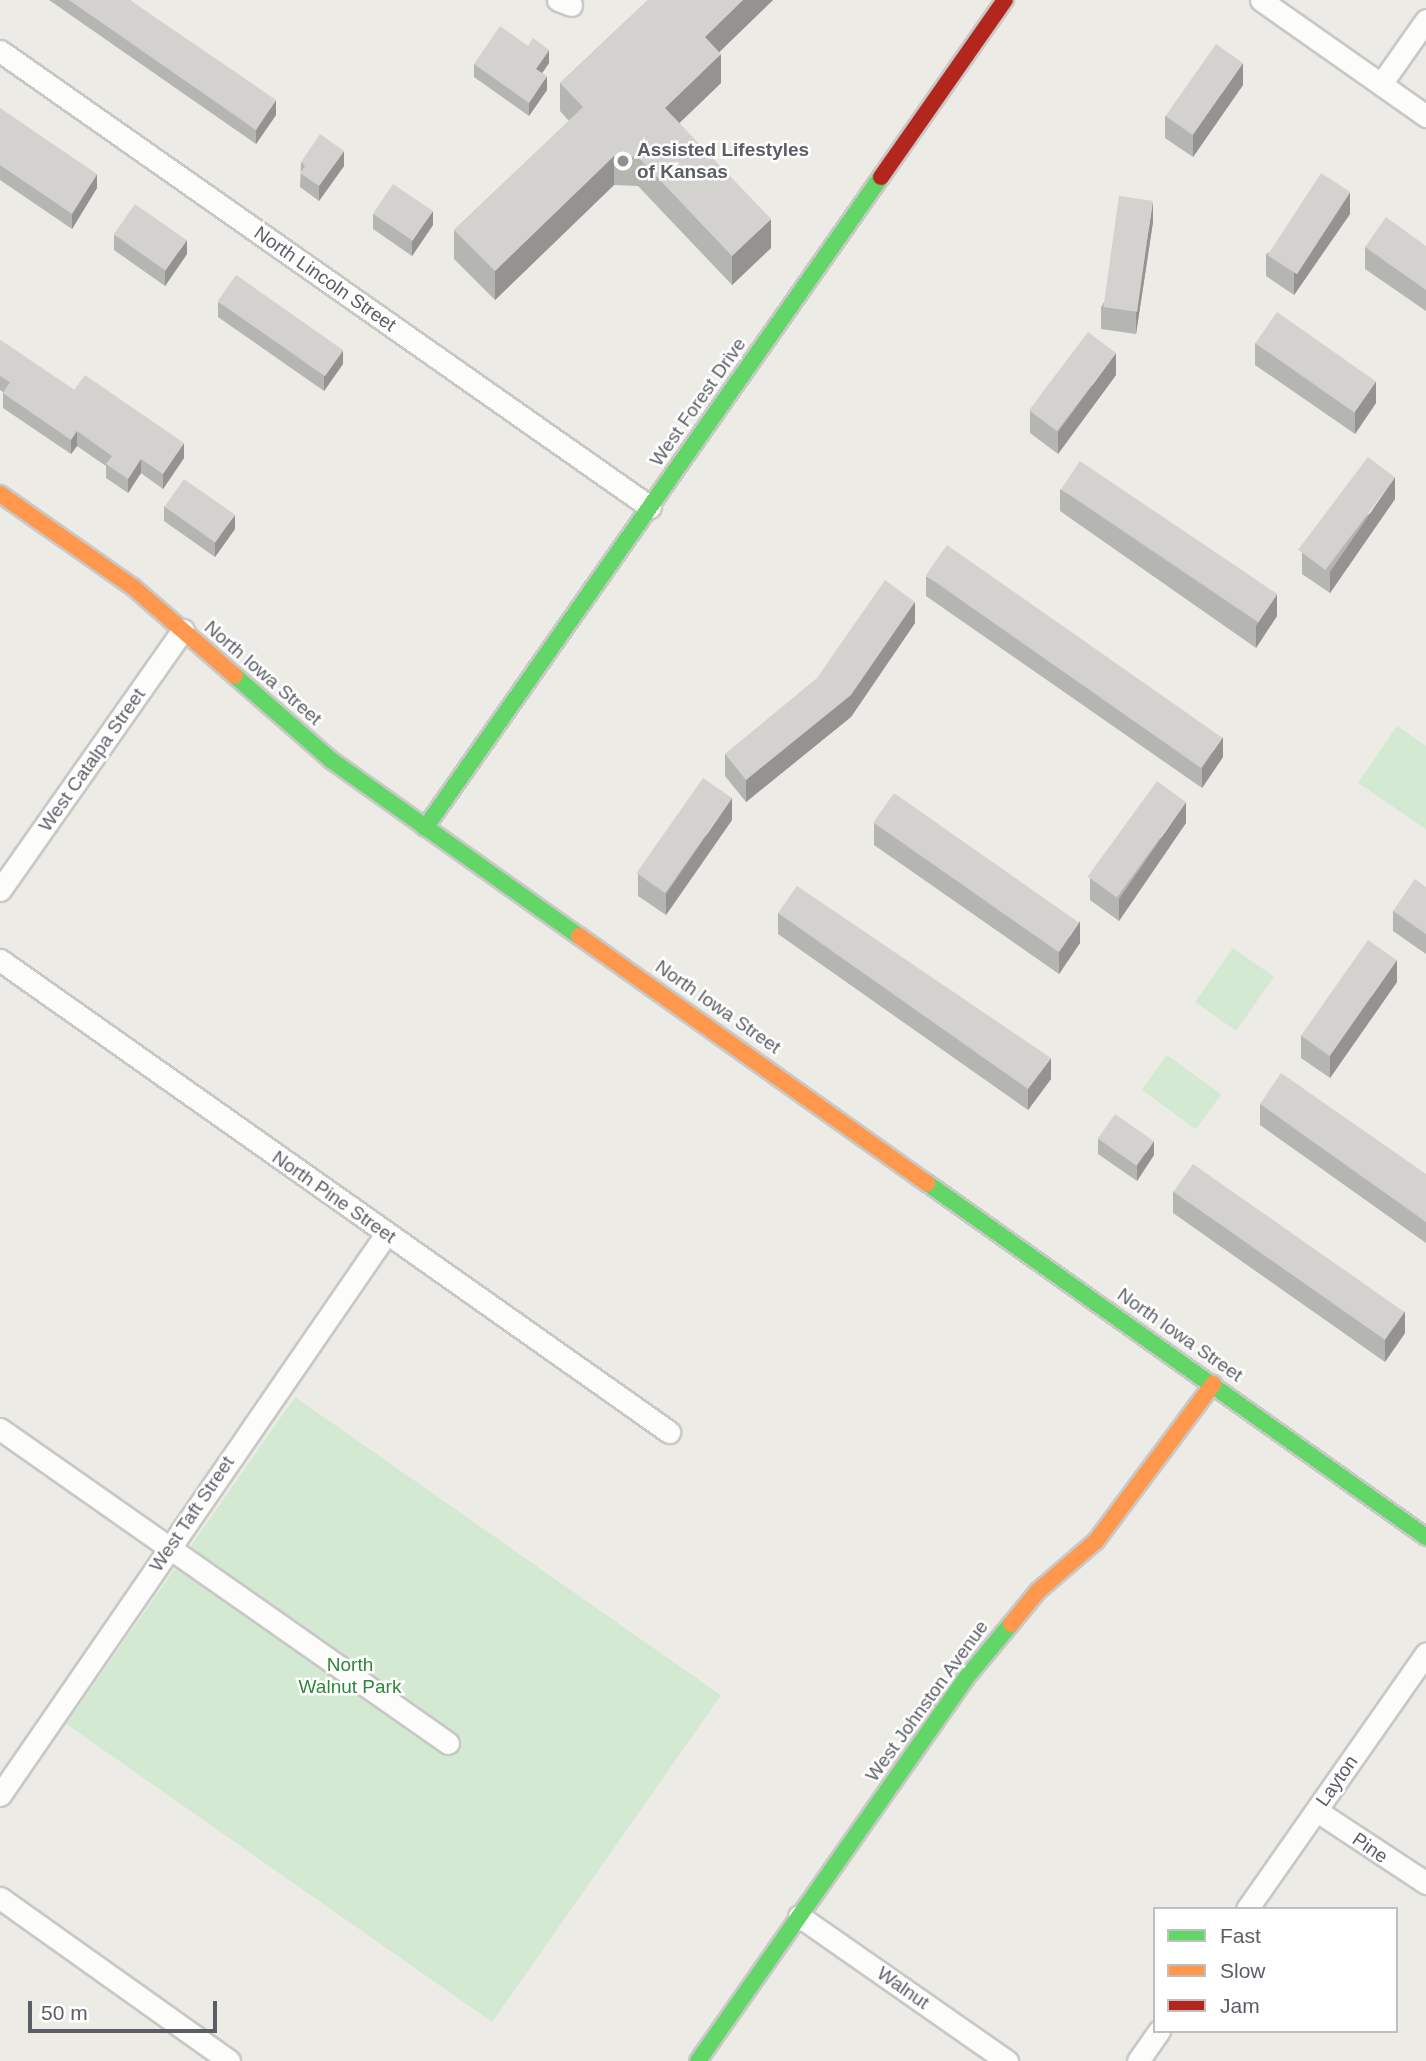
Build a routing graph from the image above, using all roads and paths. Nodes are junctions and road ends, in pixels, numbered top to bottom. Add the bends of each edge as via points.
1 (1005, 0) edge
2 (1261, 0) edge
3 (1426, 19) edge
4 (0, 51) edge
5 (1381, 84) junction
6 (1426, 116) edge
7 (0, 494) edge
8 (650, 507) junction
9 (183, 630) junction
10 (425, 828) junction
11 (0, 890) edge
12 (0, 960) edge
13 (386, 1234) junction
14 (1213, 1384) junction
15 (0, 1429) edge
16 (669, 1432) dead end
17 (1426, 1537) edge
18 (171, 1549) junction
19 (1426, 1653) edge
20 (448, 1743) dead end
21 (0, 1795) edge
22 (1317, 1811) junction
23 (1426, 1883) edge
24 (0, 1898) edge
25 (1248, 1907) edge
26 (799, 1916) junction
27 (1158, 2033) edge
28 (229, 2061) edge
29 (698, 2061) edge
30 (1007, 2061) edge
31 (1138, 2061) edge

1 - 8 street, West Forest Drive
2 - 5 street
3 - 5 street
4 - 8 street, North Lincoln Street
5 - 6 street
7 - 9 street, North Iowa Street via 133,587
8 - 10 street, West Forest Drive
9 - 10 street, North Iowa Street via 331,760
9 - 11 street, West Catalpa Street
10 - 14 street, North Iowa Street
12 - 13 street, North Pine Street
13 - 16 street, North Pine Street
13 - 18 street, West Taft Street
14 - 17 street, North Iowa Street
14 - 26 street, West Johnston Avenue via 1096,1541 1038,1591 965,1678
15 - 18 street
18 - 20 street
18 - 21 street, West Taft Street
19 - 22 street, Layton
22 - 23 street, Pine
22 - 25 street, Layton
24 - 28 street
26 - 29 street, West Johnston Avenue
26 - 30 street, Walnut
27 - 31 street

